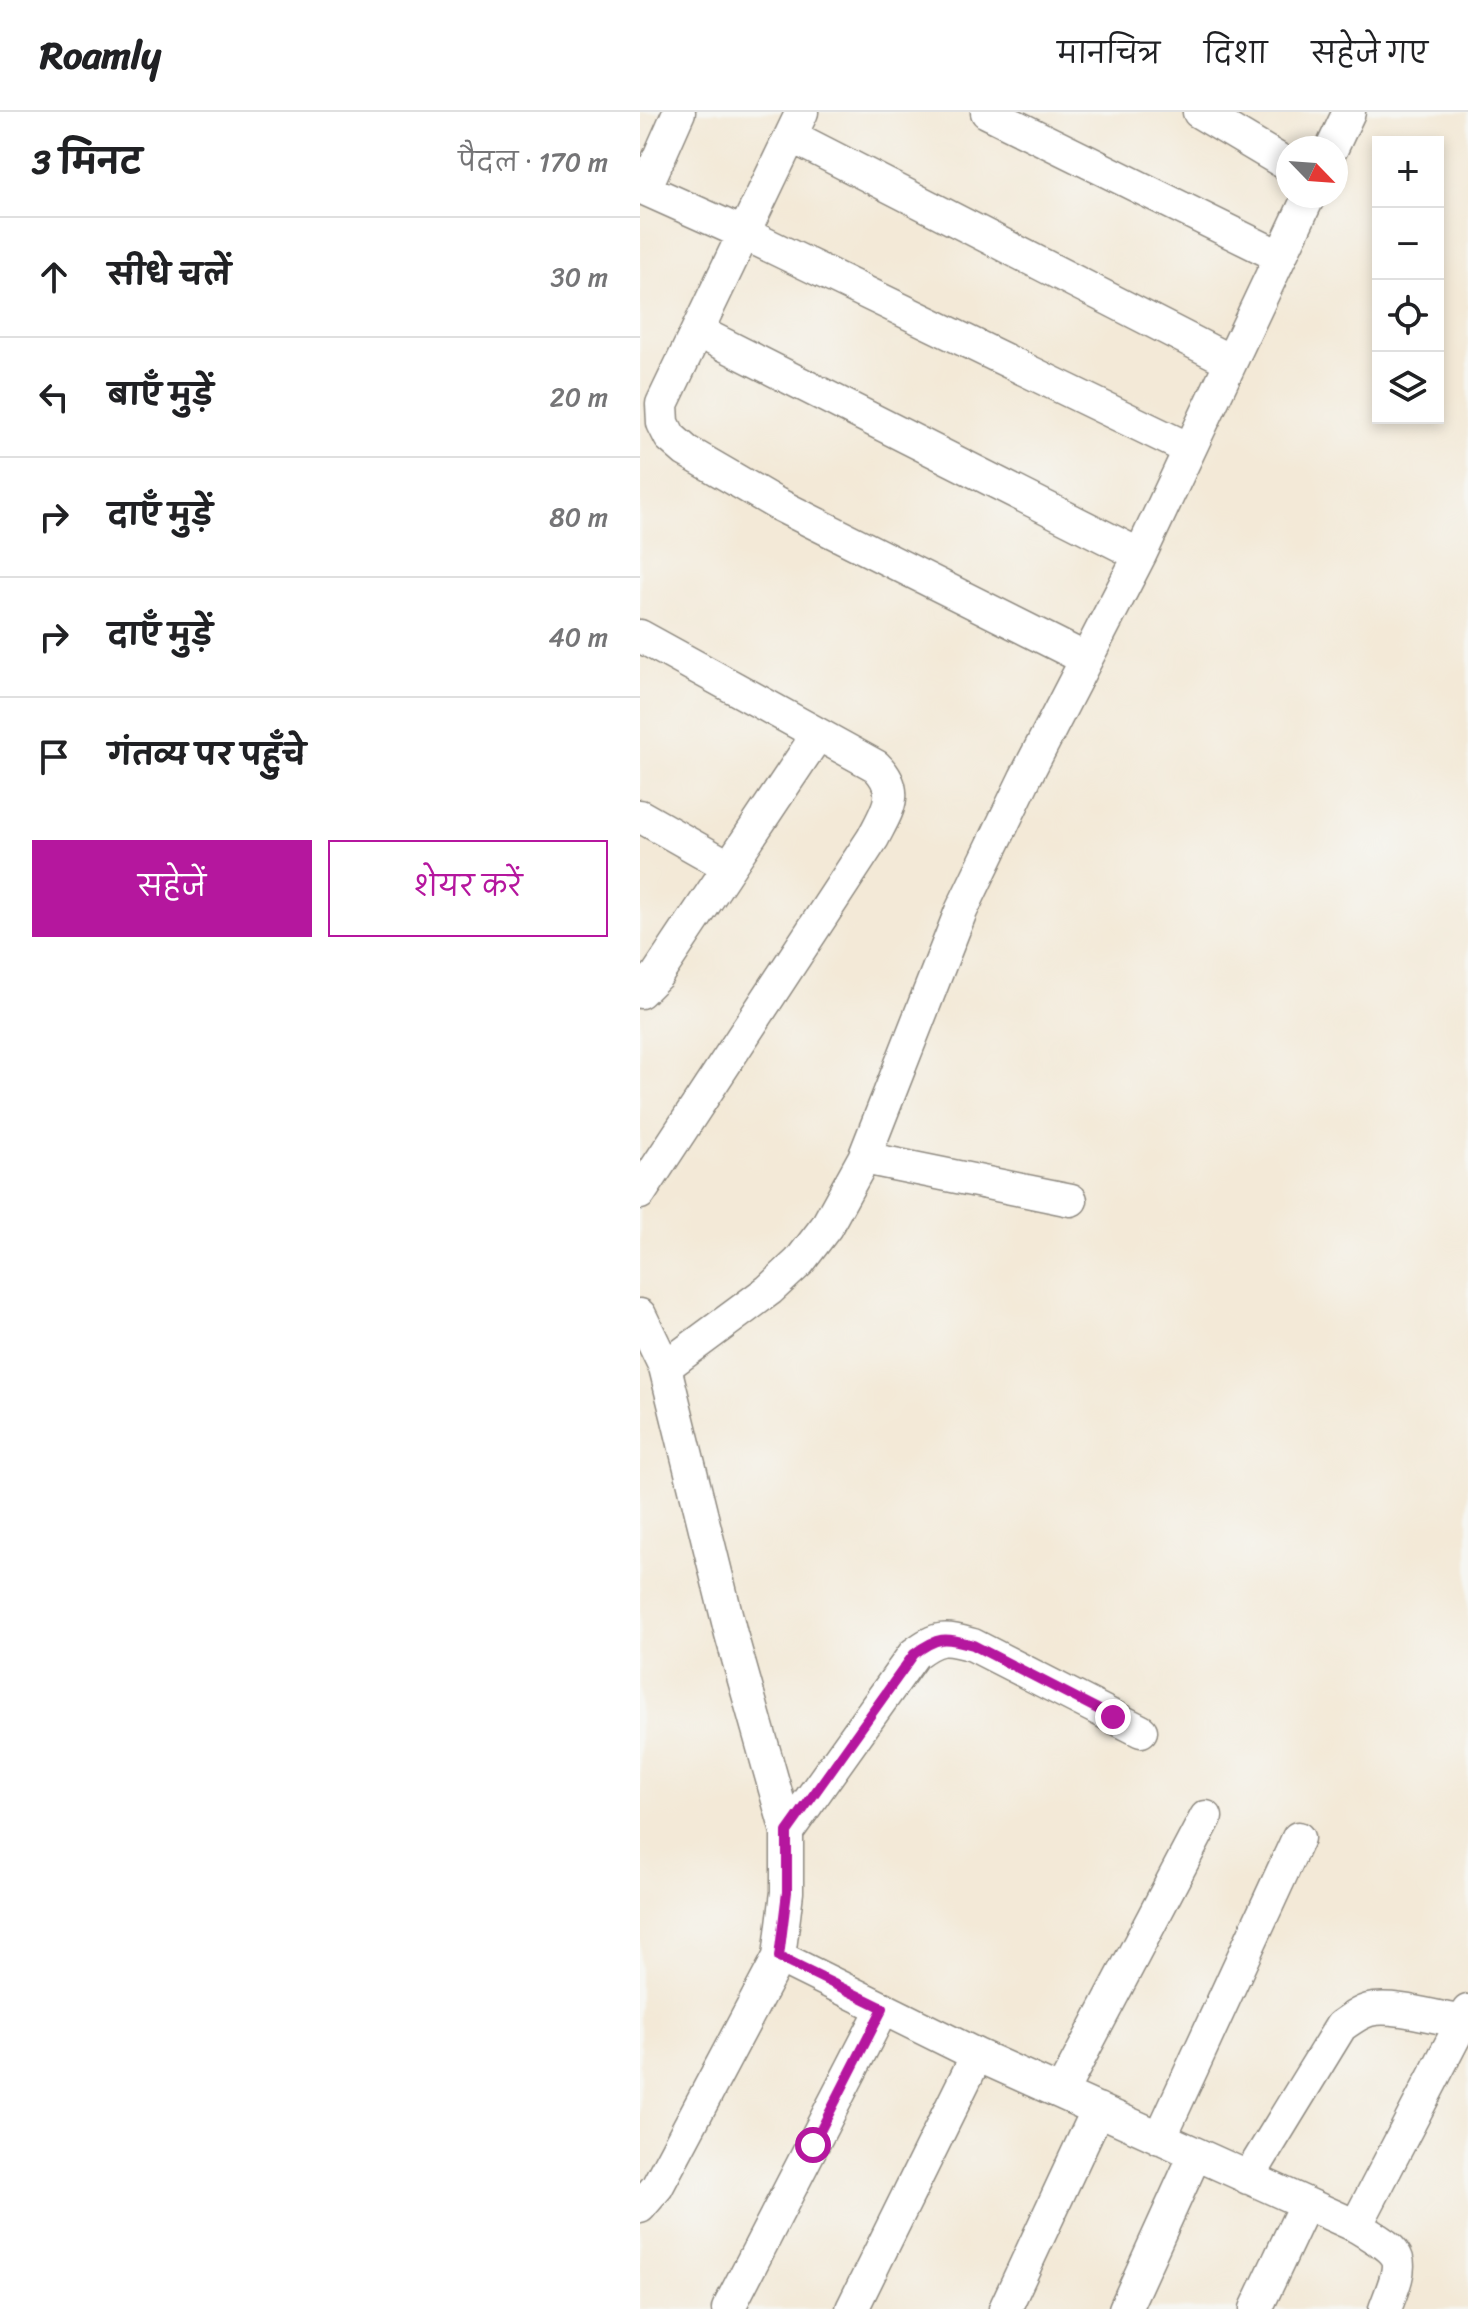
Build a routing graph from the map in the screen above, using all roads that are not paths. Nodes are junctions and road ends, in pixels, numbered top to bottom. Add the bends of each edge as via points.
1 (679, 112) edge
2 (987, 112) edge
3 (1199, 112) edge
4 (1349, 112) edge
5 (797, 124) edge
6 (1338, 136) edge
7 (1276, 158) edge
8 (642, 188) edge
9 (1303, 208) edge
10 (745, 234) junction
11 (1279, 256) junction
12 (697, 331) junction
13 (1230, 361) junction
14 (1189, 449) junction
15 (1140, 555) junction
16 (640, 636) edge
17 (1086, 659) junction
18 (818, 734) junction
19 (640, 816) edge
20 (728, 866) junction
21 (640, 992) edge
22 (864, 1158) junction
23 (640, 1193) edge
24 (1071, 1200) dead end
25 (650, 1346) edge
26 (1141, 1731) dead end
27 (1206, 1817) dead end
28 (787, 1832) junction
29 (1298, 1838) dead end
30 (779, 1957) junction
31 (883, 2008) junction
32 (1465, 2017) edge
33 (977, 2055) junction
34 (1062, 2091) junction
35 (1098, 2109) junction
36 (1160, 2138) junction
37 (1195, 2155) junction
38 (1248, 2178) junction
39 (1305, 2205) junction
40 (640, 2207) edge
41 (1356, 2226) junction
42 (728, 2309) edge
43 (852, 2309) edge
44 (1005, 2309) edge
45 (1125, 2309) edge
46 (1256, 2309) edge
47 (1385, 2309) edge

1 - 8 street
2 - 11 street
3 - 7 street
4 - 6 street
5 - 10 street
5 - 13 street
8 - 10 street
9 - 11 street
10 - 12 street
10 - 14 street
11 - 13 street
12 - 15 street
12 - 17 street via 662,404 670,437 686,451 777,504
13 - 14 street
14 - 15 street
15 - 17 street
16 - 18 street
17 - 22 street via 961,911
18 - 20 street
18 - 23 street via 876,766 891,788 889,805 873,838
19 - 20 street
20 - 21 street via 657,975
22 - 24 street
22 - 25 street via 826,1227 769,1290
25 - 28 street
26 - 28 street via 973,1645 931,1641 914,1654
27 - 34 street
28 - 30 street
29 - 36 street
30 - 31 street
30 - 40 street via 657,2187
31 - 33 street
31 - 42 street
32 - 38 street via 1372,2009 1341,2026
32 - 41 street
33 - 34 street
33 - 43 street
34 - 35 street
35 - 36 street
35 - 44 street
36 - 37 street
37 - 38 street
37 - 45 street
38 - 39 street
39 - 41 street
39 - 46 street
41 - 47 street via 1398,2257 1399,2273

